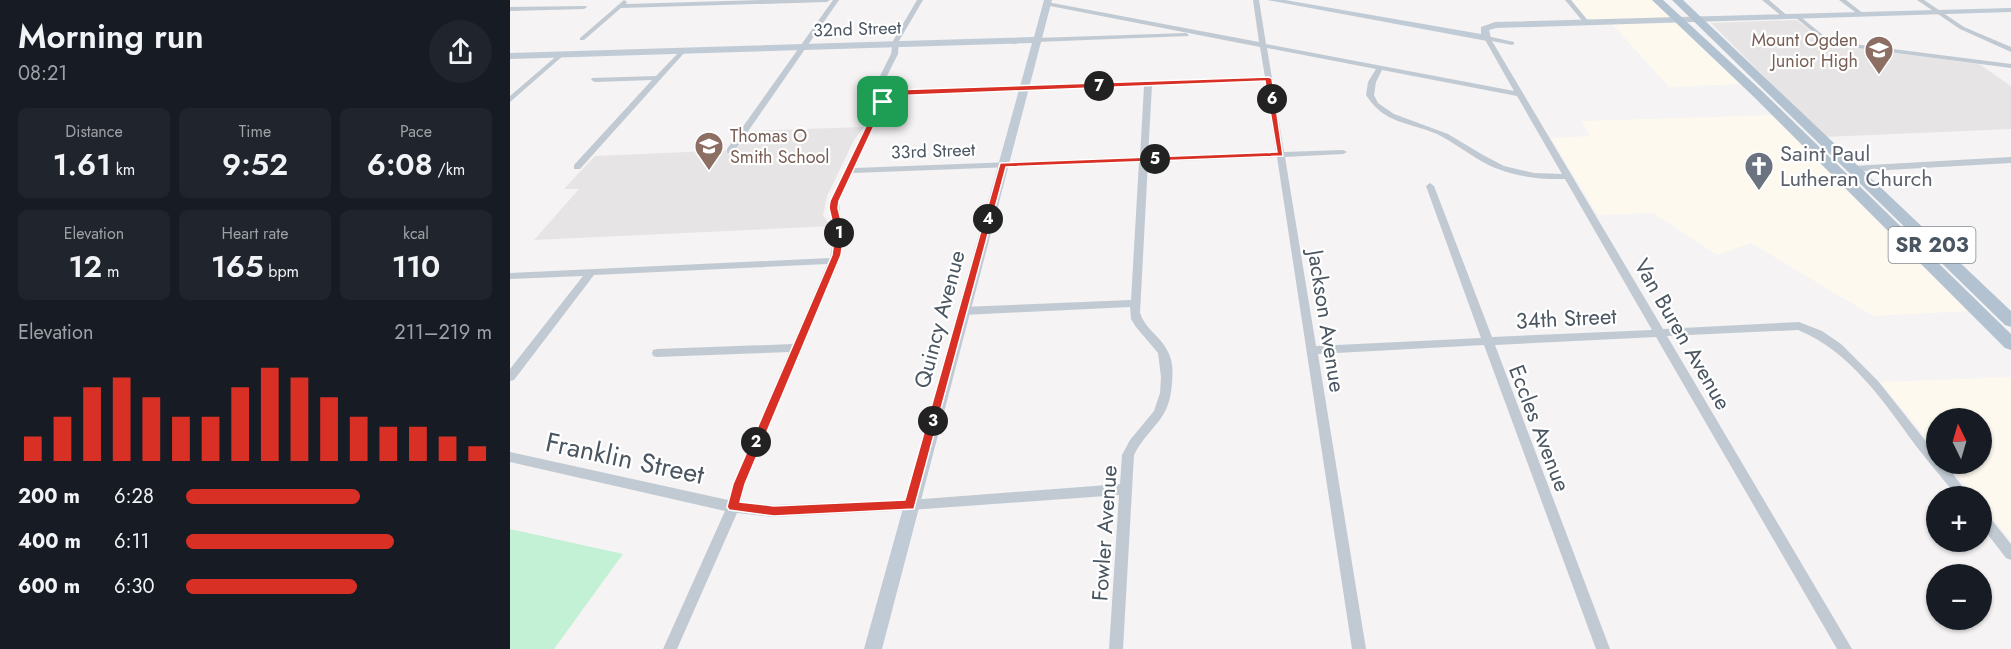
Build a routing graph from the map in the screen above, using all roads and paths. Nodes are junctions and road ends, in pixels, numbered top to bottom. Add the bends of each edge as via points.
1 (626, 0) edge
2 (827, 0) edge
3 (836, 0) edge
4 (920, 0) edge
5 (1256, 0) edge
6 (1272, 0) edge
7 (1568, 0) edge
8 (1657, 0) edge
9 (1677, 0) edge
10 (1766, 0) edge
11 (1842, 0) edge
12 (1920, 0) edge
13 (1047, 2) edge
14 (619, 6) junction
15 (584, 7) dead end
16 (510, 9) edge
17 (2011, 10) edge
18 (1938, 12) junction
19 (1861, 14) junction
20 (1797, 16) junction
21 (1786, 17) junction
22 (1698, 19) junction
23 (1677, 20) junction
24 (1587, 23) junction
25 (1206, 34) junction
26 (1486, 38) junction
27 (582, 39) dead end
28 (1036, 40) junction
29 (1512, 43) dead end
30 (897, 44) junction
31 (1263, 46) junction
32 (804, 47) junction
33 (2011, 50) edge
34 (683, 51) junction
35 (562, 54) junction
36 (510, 56) edge
37 (2011, 66) edge
38 (1380, 68) junction
39 (658, 78) junction
40 (1269, 79) junction
41 (595, 80) dead end
42 (1148, 84) junction
43 (1023, 88) junction
44 (1520, 94) junction
45 (885, 95) junction
46 (510, 100) edge
47 (730, 151) dead end
48 (1343, 152) dead end
49 (1281, 154) junction
50 (1142, 160) junction
51 (2011, 160) edge
52 (1003, 165) junction
53 (577, 167) dead end
54 (1852, 169) junction
55 (848, 171) junction
56 (1568, 176) junction
57 (1430, 186) dead end
58 (834, 261) junction
59 (591, 272) junction
60 (510, 276) edge
61 (1136, 303) junction
62 (963, 311) junction
63 (2009, 318) edge
64 (1659, 333) junction
65 (1487, 342) junction
66 (2011, 344) edge
67 (796, 348) junction
68 (1312, 350) junction
69 (657, 353) dead end
70 (510, 377) edge
71 (1926, 449) edge
72 (510, 457) edge
73 (1946, 474) edge
74 (1956, 486) edge
75 (1125, 489) junction
76 (910, 505) junction
77 (733, 507) junction
78 (1992, 530) edge
79 (2011, 554) edge
80 (670, 649) edge
81 (873, 649) edge
82 (1116, 649) edge
83 (1359, 649) edge
84 (1603, 649) edge
85 (1845, 649) edge

1 - 14 street
2 - 14 street
3 - 32 street
4 - 30 street
5 - 31 street, Jackson Avenue
6 - 26 street
7 - 24 street
8 - 23 main road, SR 203
9 - 22 main road, SR 203
10 - 21 street
11 - 19 street
12 - 18 street
13 - 25 street
13 - 28 street, Quincy Avenue
14 - 27 street
15 - 16 street
17 - 18 street
18 - 19 street
18 - 33 street via 1962,28
19 - 20 street
20 - 21 street
20 - 37 street via 1837,44
21 - 22 street
22 - 23 street
22 - 54 main road, SR 203
23 - 24 street
23 - 66 main road, SR 203 via 1754,90
24 - 26 street via 1495,25 1484,29
25 - 28 street, 32nd Street
25 - 31 street
26 - 29 street
26 - 44 street, Van Buren Avenue
28 - 30 street, 32nd Street
28 - 43 street, Quincy Avenue
30 - 32 street, 32nd Street
30 - 45 street via 881,81
31 - 38 street
31 - 40 street, Jackson Avenue
32 - 34 street, 32nd Street
32 - 47 street
34 - 35 street, 32nd Street
34 - 39 street
35 - 36 street, 32nd Street
35 - 46 street
38 - 44 street
38 - 56 street via 1369,91 1383,111 1441,133 1503,169 1534,176
39 - 41 street
39 - 53 street
40 - 42 street
40 - 49 street, Jackson Avenue
42 - 43 street
42 - 50 street, Fowler Avenue
43 - 45 street
43 - 52 street, Quincy Avenue
44 - 56 street, Van Buren Avenue
45 - 55 street
48 - 49 street, 33rd Street
49 - 50 street, 33rd Street
49 - 68 street, Jackson Avenue
50 - 52 street, 33rd Street
50 - 61 street, Fowler Avenue
51 - 54 street
52 - 55 street, 33rd Street
52 - 62 street, Quincy Avenue
54 - 63 main road, SR 203
55 - 58 street via 834,201 839,233
56 - 64 street, Van Buren Avenue
57 - 65 street, Eccles Avenue
58 - 59 street
58 - 67 street
59 - 60 street
59 - 70 street
61 - 62 street
61 - 75 street, Fowler Avenue via 1139,325 1166,358 1167,392 1158,417 1132,446
62 - 76 street, Quincy Avenue
64 - 65 street, 34th Street
64 - 71 street, 34th Street via 1787,325 1821,333 1864,373
64 - 85 street, Van Buren Avenue
65 - 68 street, 34th Street
65 - 84 street, Eccles Avenue
67 - 69 street
67 - 77 street
68 - 83 street, Jackson Avenue
72 - 77 street, Franklin Street
73 - 74 street
75 - 76 street, Franklin Street
75 - 82 street, Fowler Avenue
76 - 77 street, Franklin Street via 774,511
76 - 81 street, Quincy Avenue
77 - 80 street
78 - 79 street

